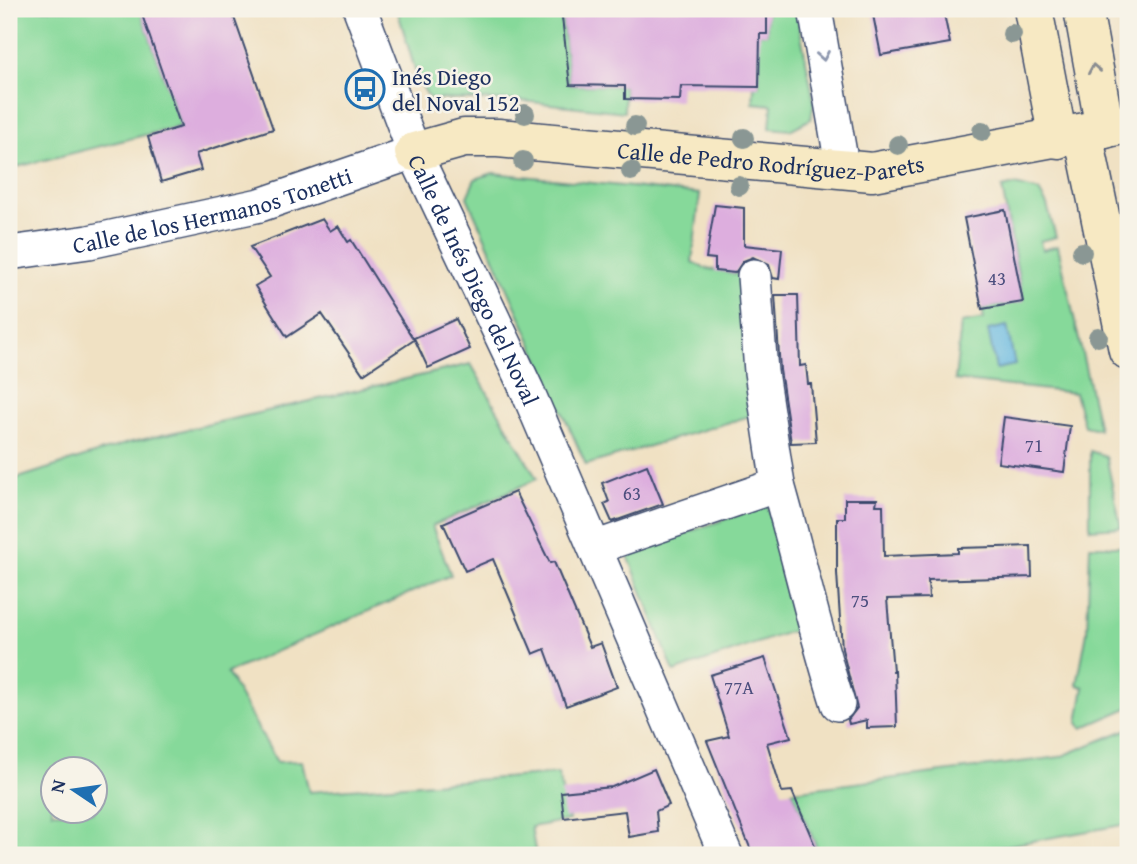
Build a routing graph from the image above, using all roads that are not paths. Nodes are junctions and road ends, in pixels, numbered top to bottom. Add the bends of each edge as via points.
1 (360, 9) edge
2 (814, 9) edge
3 (1033, 9) edge
4 (1083, 9) edge
5 (1093, 131) edge
6 (414, 152) junction
7 (843, 171) junction
8 (9, 253) edge
9 (754, 276) dead end
10 (1128, 350) edge
11 (778, 485) junction
12 (597, 547) junction
13 (838, 704) dead end
14 (726, 855) edge

1 - 6 street, Calle de Inés Diego del Noval
2 -> 7 street
3 - 5 main road
5 -> 4 main road
5 - 7 main road, Calle de Pedro Rodríguez-Parets via 901,168
5 - 10 main road
6 - 7 main road, Calle de Pedro Rodríguez-Parets via 464,138 498,138
6 - 8 street, Calle de los Hermanos Tonetti via 260,205 89,242
6 - 12 street, Calle de Inés Diego del Noval
9 - 11 street via 761,372
11 - 12 street
11 - 13 street
12 - 14 street, Calle de Inés Diego del Noval

